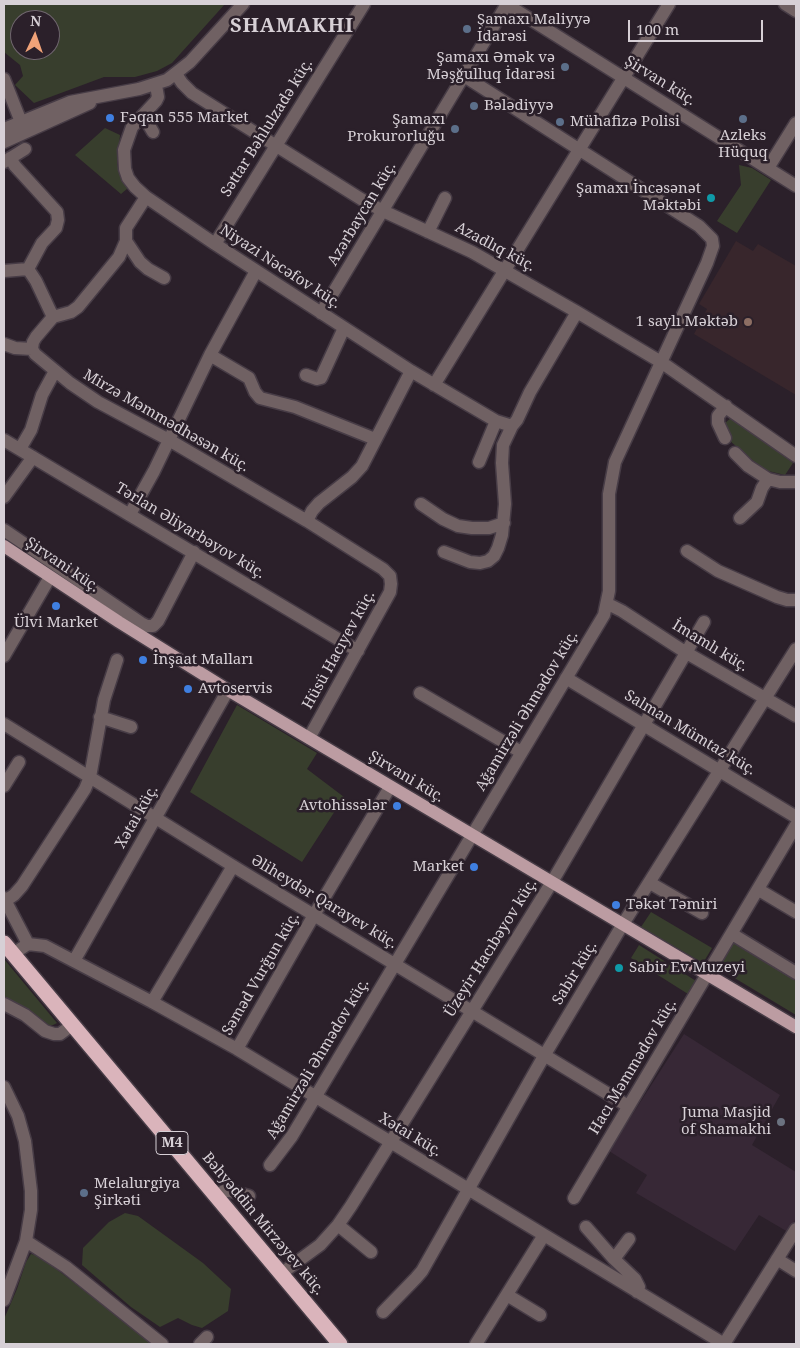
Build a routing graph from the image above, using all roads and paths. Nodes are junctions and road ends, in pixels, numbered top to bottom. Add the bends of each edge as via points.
1 (243, 4) edge
2 (364, 4) edge
3 (507, 4) edge
4 (669, 4) edge
5 (785, 4) edge
6 (796, 11) edge
7 (176, 74) junction
8 (464, 76) junction
9 (624, 77) junction
10 (4, 79) edge
11 (156, 85) junction
12 (110, 94) junction
13 (143, 115) junction
14 (21, 122) junction
15 (796, 123) edge
16 (4, 129) edge
17 (153, 132) dead end
18 (4, 142) edge
19 (275, 145) junction
20 (25, 149) dead end
21 (579, 150) junction
22 (7, 160) edge
23 (768, 168) junction
24 (796, 186) edge
25 (146, 197) junction
26 (445, 198) dead end
27 (383, 211) junction
28 (428, 232) junction
29 (126, 241) junction
30 (215, 244) junction
31 (28, 269) junction
32 (506, 270) junction
33 (4, 271) edge
34 (256, 271) junction
35 (164, 278) dead end
36 (577, 312) junction
37 (321, 313) junction
38 (53, 317) junction
39 (344, 328) junction
40 (4, 344) edge
41 (32, 349) junction
42 (210, 355) junction
43 (660, 362) junction
44 (411, 371) junction
45 (55, 372) junction
46 (306, 375) dead end
47 (434, 385) junction
48 (726, 406) junction
49 (496, 422) junction
50 (512, 426) junction
51 (724, 438) dead end
52 (375, 439) junction
53 (4, 440) edge
54 (169, 440) junction
55 (20, 449) junction
56 (735, 453) dead end
57 (796, 456) edge
58 (33, 457) junction
59 (479, 462) dead end
60 (768, 480) junction
61 (796, 482) edge
62 (4, 497) edge
63 (421, 504) dead end
64 (130, 514) junction
65 (740, 518) dead end
66 (307, 521) junction
67 (504, 523) junction
68 (4, 530) edge
69 (4, 546) edge
70 (686, 551) dead end
71 (194, 552) junction
72 (444, 552) dead end
73 (390, 576) joint
74 (50, 577) junction
75 (796, 600) edge
76 (608, 604) junction
77 (704, 622) dead end
78 (796, 649) edge
79 (358, 651) junction
80 (685, 652) junction
81 (4, 656) edge
82 (117, 660) dead end
83 (566, 678) junction
84 (228, 690) junction
85 (420, 693) dead end
86 (765, 698) junction
87 (796, 716) edge
88 (100, 717) junction
89 (4, 724) edge
90 (645, 724) junction
91 (131, 727) dead end
92 (309, 738) junction
93 (521, 752) junction
94 (19, 762) dead end
95 (720, 770) junction
96 (90, 776) junction
97 (4, 786) edge
98 (390, 787) junction
99 (156, 817) junction
100 (796, 817) edge
101 (796, 825) edge
102 (471, 835) junction
103 (232, 866) junction
104 (552, 882) junction
105 (650, 883) junction
106 (759, 890) junction
107 (4, 900) edge
108 (796, 912) edge
109 (702, 913) dead end
110 (314, 915) junction
111 (623, 924) junction
112 (732, 934) junction
113 (28, 944) junction
114 (9, 948) edge
115 (74, 961) junction
116 (394, 964) junction
117 (796, 973) edge
118 (708, 975) junction
119 (152, 1002) junction
120 (4, 1004) edge
121 (471, 1011) junction
122 (72, 1025) junction
123 (796, 1027) edge
124 (237, 1049) junction
125 (544, 1056) junction
126 (4, 1087) edge
127 (315, 1096) junction
128 (628, 1106) junction
129 (390, 1142) junction
130 (270, 1165) dead end
131 (467, 1189) junction
132 (217, 1196) junction
133 (249, 1196) dead end
134 (574, 1198) dead end
135 (338, 1225) junction
136 (586, 1227) dead end
137 (796, 1229) edge
138 (544, 1235) junction
139 (629, 1239) dead end
140 (26, 1241) junction
141 (371, 1252) dead end
142 (614, 1259) junction
143 (777, 1259) junction
144 (796, 1271) edge
145 (282, 1273) junction
146 (637, 1292) junction
147 (507, 1295) junction
148 (4, 1300) edge
149 (384, 1312) dead end
150 (540, 1315) dead end
151 (481, 1342) edge
152 (162, 1344) edge
153 (340, 1344) edge
154 (724, 1344) edge

1 - 7 street
2 - 19 street, Səttar Bəhlulzadə küç.
3 - 8 street, Azərbaycan küç.
3 - 9 street, Şirvan küç.
4 - 9 street
5 - 6 street
7 - 11 street
7 - 19 street, Azadlıq küç. via 192,93
8 - 21 street
8 - 27 street, Azərbaycan küç.
9 - 21 street
9 - 23 street, Şirvan küç.
10 - 14 street
11 - 12 street
11 - 13 street, Niyazi Nəcəfov küç. via 158,97
12 - 14 street via 70,102
12 - 18 street
13 - 17 street
13 - 25 street, Niyazi Nəcəfov küç. via 129,132 124,161 128,178
14 - 16 street
15 - 23 street
19 - 27 street, Azadlıq küç.
19 - 30 street, Səttar Bəhlulzadə küç.
20 - 22 street
21 - 32 street
21 - 43 street, Ağamirzəli Əhmədov küç. via 699,226 712,239 707,263
22 - 31 street via 57,212 56,228 42,243
23 - 24 street, Şirvan küç.
25 - 29 street via 126,228
25 - 30 street, Niyazi Nəcəfov küç.
26 - 28 street
27 - 28 street, Azadlıq küç.
27 - 37 street, Azərbaycan küç.
28 - 32 street, Azadlıq küç.
29 - 35 street via 140,262
29 - 38 street via 119,256 78,307
30 - 34 street, Niyazi Nəcəfov küç.
31 - 33 street
31 - 38 street
32 - 36 street, Azadlıq küç.
32 - 47 street
34 - 37 street, Niyazi Nəcəfov küç.
34 - 42 street
36 - 43 street, Azadlıq küç.
36 - 50 street
37 - 39 street, Niyazi Nəcəfov küç.
38 - 41 street via 36,337
39 - 44 street, Niyazi Nəcəfov küç.
39 - 46 street via 321,378
40 - 41 street
41 - 45 street, Mirzə Məmmədhəsən küç.
42 - 52 street via 249,378 260,398 295,406
42 - 54 street
43 - 48 street, Azadlıq küç.
43 - 76 street, Ağamirzəli Əhmədov küç. via 612,473 608,507
44 - 47 street, Niyazi Nəcəfov küç.
44 - 52 street
45 - 54 street, Mirzə Məmmədhəsən küç. via 81,392
45 - 55 street
47 - 49 street, Niyazi Nəcəfov küç.
48 - 51 street via 718,416
48 - 57 street, Azadlıq küç.
49 - 50 street, Niyazi Nəcəfov küç.
49 - 59 street
50 - 67 street via 502,453
52 - 66 street via 362,466 319,503
53 - 55 street, Tərlan Əliyarbəyov küç.
54 - 64 street
54 - 66 street, Mirzə Məmmədhəsən küç.
55 - 58 street, Tərlan Əliyarbəyov küç.
56 - 60 street
58 - 62 street
58 - 64 street, Tərlan Əliyarbəyov küç.
60 - 61 street
60 - 65 street via 757,502
63 - 67 street via 458,526 489,528
64 - 71 street, Tərlan Əliyarbəyov küç.
66 - 73 street, Mirzə Məmmədhəsən küç.
67 - 72 street via 498,548 488,561 470,562
68 - 71 street via 147,626 158,622
69 - 74 main road, Şirvani küç.
70 - 75 street via 727,575 777,597
71 - 79 street, Tərlan Əliyarbəyov küç.
73 - 79 street, Hüsü Hacıyev küç. via 390,592
74 - 81 street
74 - 84 main road, Şirvani küç.
76 - 80 street, İmamlı küç.
76 - 83 street, Ağamirzəli Əhmədov küç.
77 - 80 street, Üzeyir Hacıbəyov küç.
78 - 86 street, Sabir küç.
79 - 92 street, Hüsü Hacıyev küç.
80 - 86 street, İmamlı küç.
80 - 90 street, Üzeyir Hacıbəyov küç.
82 - 88 street
83 - 90 street, Salman Mümtaz küç.
83 - 93 street, Ağamirzəli Əhmədov küç.
84 - 92 main road, Şirvani küç.
84 - 99 street, Xətai küç.
85 - 93 street
86 - 87 street, İmamlı küç.
86 - 95 street, Sabir küç.
88 - 91 street
88 - 96 street
89 - 96 street, Əliheydər Qarayev küç.
90 - 95 street, Salman Mümtaz küç.
90 - 104 street, Üzeyir Hacıbəyov küç.
92 - 98 main road, Şirvani küç.
93 - 102 street, Ağamirzəli Əhmədov küç.
94 - 97 street
95 - 100 street, Salman Mümtaz küç.
95 - 105 street, Sabir küç.
96 - 99 street, Əliheydər Qarayev küç.
96 - 107 street via 79,801 22,886
98 - 102 main road, Şirvani küç.
98 - 110 street, Səməd Vurğun küç.
99 - 103 street, Əliheydər Qarayev küç.
99 - 115 street, Xətai küç.
101 - 106 street, Hacı Məmmədov küç.
102 - 104 main road, Şirvani küç.
102 - 116 street, Ağamirzəli Əhmədov küç.
103 - 110 street, Əliheydər Qarayev küç.
103 - 119 street
104 - 111 main road, Şirvani küç.
104 - 121 street, Üzeyir Hacıbəyov küç.
105 - 109 street
105 - 111 street, Sabir küç.
106 - 108 street
106 - 112 street, Hacı Məmmədov küç.
107 - 113 street
110 - 116 street, Əliheydər Qarayev küç.
110 - 124 street, Səməd Vurğun küç.
111 - 118 main road, Şirvani küç.
111 - 125 street, Sabir küç.
112 - 117 street
112 - 118 street, Hacı Məmmədov küç.
113 - 114 street
113 - 115 street, Xətai küç. via 45,946
114 - 122 highway, Bəhyəddin Mirzəyev küç. / M4
115 - 119 street, Xətai küç.
116 - 121 street, Əliheydər Qarayev küç.
116 - 127 street, Ağamirzəli Əhmədov küç.
118 - 123 main road, Şirvani küç.
118 - 128 street, Hacı Məmmədov küç.
119 - 124 street, Xətai küç.
120 - 122 street via 54,1034 60,1034
121 - 125 street, Əliheydər Qarayev küç.
121 - 129 street, Üzeyir Hacıbəyov küç.
122 - 132 highway, Bəhyəddin Mirzəyev küç. / M4
124 - 127 street, Xətai küç.
125 - 128 street, Əliheydər Qarayev küç.
125 - 131 street, Sabir küç.
126 - 140 street via 18,1116 29,1162 31,1210
127 - 129 street, Xətai küç.
127 - 130 street, Ağamirzəli Əhmədov küç. via 292,1136
128 - 134 street, Hacı Məmmədov küç.
129 - 131 street, Xətai küç.
129 - 135 street, Üzeyir Hacıbəyov küç.
131 - 138 street, Xətai küç.
131 - 149 street, Sabir küç. via 422,1270
132 - 133 street via 224,1191
132 - 145 highway, Bəhyəddin Mirzəyev küç. / M4
135 - 141 street
135 - 145 street, Üzeyir Hacıbəyov küç. via 320,1245
136 - 142 street
137 - 143 street
138 - 146 street, Xətai küç.
138 - 147 street
139 - 142 street
140 - 148 street
140 - 152 street via 66,1267
142 - 146 street via 635,1279 639,1287
143 - 144 street
143 - 154 street
145 - 153 highway, Bəhyəddin Mirzəyev küç. / M4
146 - 154 street, Xətai küç.
147 - 150 street
147 - 151 street

